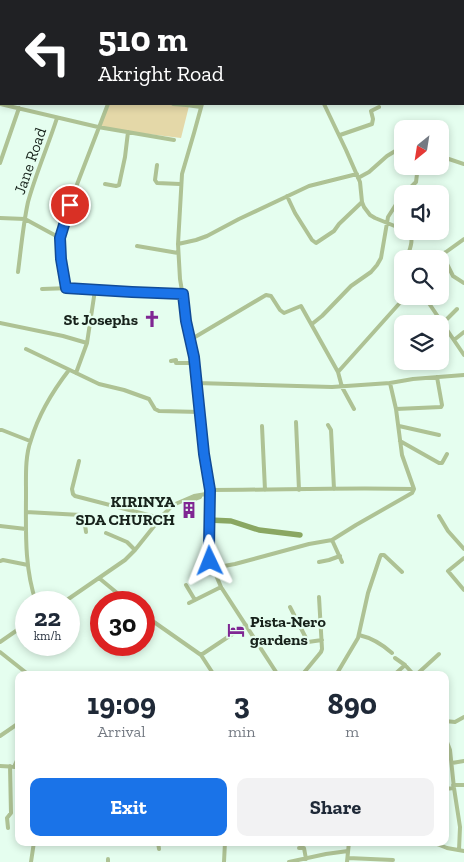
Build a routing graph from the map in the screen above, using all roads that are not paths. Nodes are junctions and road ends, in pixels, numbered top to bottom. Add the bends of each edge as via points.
1 (5, 105) edge
2 (108, 105) edge
3 (324, 105) edge
4 (201, 106) edge
5 (379, 107) dead end
6 (19, 108) junction
7 (57, 118) junction
8 (98, 127) junction
9 (128, 132) junction
10 (340, 136) junction
11 (174, 140) dead end
12 (394, 152) edge
13 (449, 159) edge
14 (0, 163) edge
15 (464, 164) edge
16 (157, 165) dead end
17 (357, 176) junction
18 (105, 184) dead end
19 (180, 184) junction
20 (287, 196) junction
21 (362, 202) junction
22 (394, 207) edge
23 (0, 218) edge
24 (25, 219) junction
25 (387, 223) junction
26 (394, 226) edge
27 (60, 238) junction
28 (463, 241) edge
29 (178, 244) junction
30 (137, 246) dead end
31 (449, 250) edge
32 (178, 253) junction
33 (449, 268) edge
34 (18, 272) dead end
35 (464, 283) edge
36 (66, 288) junction
37 (42, 289) dead end
38 (95, 290) junction
39 (183, 294) junction
40 (398, 305) edge
41 (457, 309) dead end
42 (449, 316) edge
43 (0, 323) edge
44 (312, 324) junction
45 (449, 332) edge
46 (464, 332) edge
47 (190, 340) junction
48 (454, 340) junction
49 (87, 343) junction
50 (26, 349) dead end
51 (464, 355) edge
52 (171, 361) dead end
53 (195, 363) junction
54 (69, 370) junction
55 (338, 372) junction
56 (76, 373) junction
57 (464, 375) edge
58 (437, 377) junction
59 (197, 383) junction
60 (390, 383) junction
61 (342, 387) junction
62 (354, 408) dead end
63 (396, 409) junction
64 (200, 412) junction
65 (296, 422) dead end
66 (328, 425) dead end
67 (262, 426) dead end
68 (399, 426) junction
69 (0, 430) edge
70 (439, 434) dead end
71 (30, 441) junction
72 (400, 441) junction
73 (447, 454) dead end
74 (79, 461) dead end
75 (334, 488) junction
76 (414, 489) junction
77 (265, 490) junction
78 (299, 490) junction
79 (346, 491) dead end
80 (210, 493) junction
81 (26, 512) junction
82 (439, 516) dead end
83 (160, 518) junction
84 (210, 520) junction
85 (0, 526) edge
86 (26, 529) junction
87 (86, 532) dead end
88 (106, 533) dead end
89 (300, 535) dead end
90 (331, 541) junction
91 (464, 549) edge
92 (135, 550) junction
93 (340, 556) junction
94 (464, 558) edge
95 (0, 561) edge
96 (319, 562) dead end
97 (342, 562) dead end
98 (28, 565) junction
99 (213, 570) junction
100 (402, 572) dead end
101 (100, 578) junction
102 (186, 585) dead end
103 (221, 587) junction
104 (464, 590) edge
105 (33, 591) edge
106 (80, 591) edge
107 (115, 591) edge
108 (82, 592) dead end
109 (319, 597) dead end
110 (195, 600) junction
111 (189, 603) dead end
112 (290, 607) dead end
113 (155, 623) edge
114 (246, 625) junction
115 (15, 632) edge
116 (359, 635) junction
117 (322, 640) junction
118 (0, 642) edge
119 (0, 652) edge
120 (392, 653) dead end
121 (439, 654) dead end
122 (201, 655) junction
123 (395, 658) dead end
124 (405, 665) junction
125 (24, 671) edge
126 (211, 671) edge
127 (275, 671) edge
128 (305, 671) edge
129 (338, 671) edge
130 (398, 671) edge
131 (411, 671) edge
132 (420, 671) edge
133 (464, 717) edge
134 (449, 721) edge
135 (15, 727) edge
136 (0, 736) edge
137 (449, 747) edge
138 (464, 761) edge
139 (452, 763) junction
140 (0, 766) edge
141 (14, 767) edge
142 (464, 785) edge
143 (454, 786) junction
144 (449, 788) edge
145 (462, 827) edge
146 (8, 828) dead end
147 (33, 846) edge
148 (159, 846) edge
149 (225, 846) edge
150 (349, 846) edge
151 (442, 846) edge
152 (299, 848) dead end
153 (159, 849) dead end
154 (348, 851) junction
155 (462, 851) edge
156 (307, 860) edge
157 (348, 860) edge
158 (393, 860) dead end
159 (31, 862) edge
160 (224, 862) edge
161 (289, 862) edge

1 - 6 street
2 - 8 street
3 - 10 street
4 - 19 street
5 - 10 street via 371,111 372,124
6 - 7 street
6 - 14 street
7 - 8 street
7 - 24 street, Jane Road via 36,176
8 - 9 street
8 - 27 street
9 - 11 street
9 - 18 street via 119,185
10 - 17 street
12 - 17 street via 369,172
13 - 15 street
16 - 19 street via 157,183
17 - 20 street via 309,186
17 - 21 street
19 - 29 street
20 - 21 street via 294,213 316,243 334,231
20 - 29 street via 207,236
21 - 25 street via 370,215
22 - 25 street
23 - 24 street
24 - 27 street
24 - 34 street, Jane Road
25 - 26 street
25 - 44 street via 377,265
27 - 36 street
28 - 31 street
29 - 32 street
30 - 32 street
32 - 39 street
33 - 35 street via 453,276
36 - 37 street
36 - 38 street
38 - 39 street
38 - 49 street
39 - 47 street
40 - 55 street
41 - 42 street
43 - 49 street
44 - 47 street via 301,306 284,312 271,296 266,295
44 - 55 street
45 - 48 street
46 - 48 street
47 - 53 street
48 - 51 street
49 - 56 street
50 - 54 street
52 - 53 street
53 - 59 street
54 - 56 street
54 - 71 street via 45,404
55 - 61 street
56 - 64 street via 149,399 160,411
57 - 58 street
58 - 60 street
58 - 63 street via 441,407
59 - 61 street
59 - 64 street
60 - 61 street
60 - 63 street
61 - 62 street
63 - 68 street
64 - 80 street
65 - 78 street
66 - 75 street via 331,430
67 - 77 street
68 - 70 street
68 - 72 street
69 - 71 street
71 - 81 street
72 - 73 street via 439,463
72 - 76 street
74 - 83 street via 72,489 75,496
75 - 76 street
75 - 78 street
76 - 90 street
77 - 78 street
77 - 80 street
79 - 80 street
80 - 83 street via 182,500
80 - 84 street
80 - 108 street via 176,505 162,517 141,548
81 - 86 street
81 - 87 street via 81,514
82 - 91 street
83 - 92 street
84 - 89 street
84 - 99 street via 209,553
85 - 86 street
86 - 98 street
88 - 92 street via 128,542
90 - 93 street
90 - 99 street
92 - 101 street
93 - 96 street
93 - 97 street
94 - 104 street via 448,571
95 - 98 street
98 - 105 street
99 - 103 street
100 - 116 street via 381,555
101 - 106 street
101 - 107 street
102 - 110 street
103 - 110 street
103 - 114 street
109 - 117 street
110 - 111 street
112 - 117 street via 308,642
113 - 122 street
114 - 122 street
114 - 127 street
115 - 118 street
116 - 120 street via 383,645
116 - 129 street
117 - 128 street via 321,652
119 - 125 street
121 - 132 street
122 - 126 street
123 - 124 street
124 - 130 street
124 - 131 street
133 - 134 street
135 - 136 street
137 - 139 street
138 - 139 street
139 - 143 street
140 - 141 street
141 - 146 street via 12,813 7,818
142 - 143 street
143 - 144 street
143 - 145 street
145 - 155 street
147 - 159 street
148 - 153 street
149 - 160 street
150 - 154 street
151 - 155 street
152 - 156 street via 305,849
154 - 156 street
154 - 157 street
156 - 161 street
157 - 158 street

